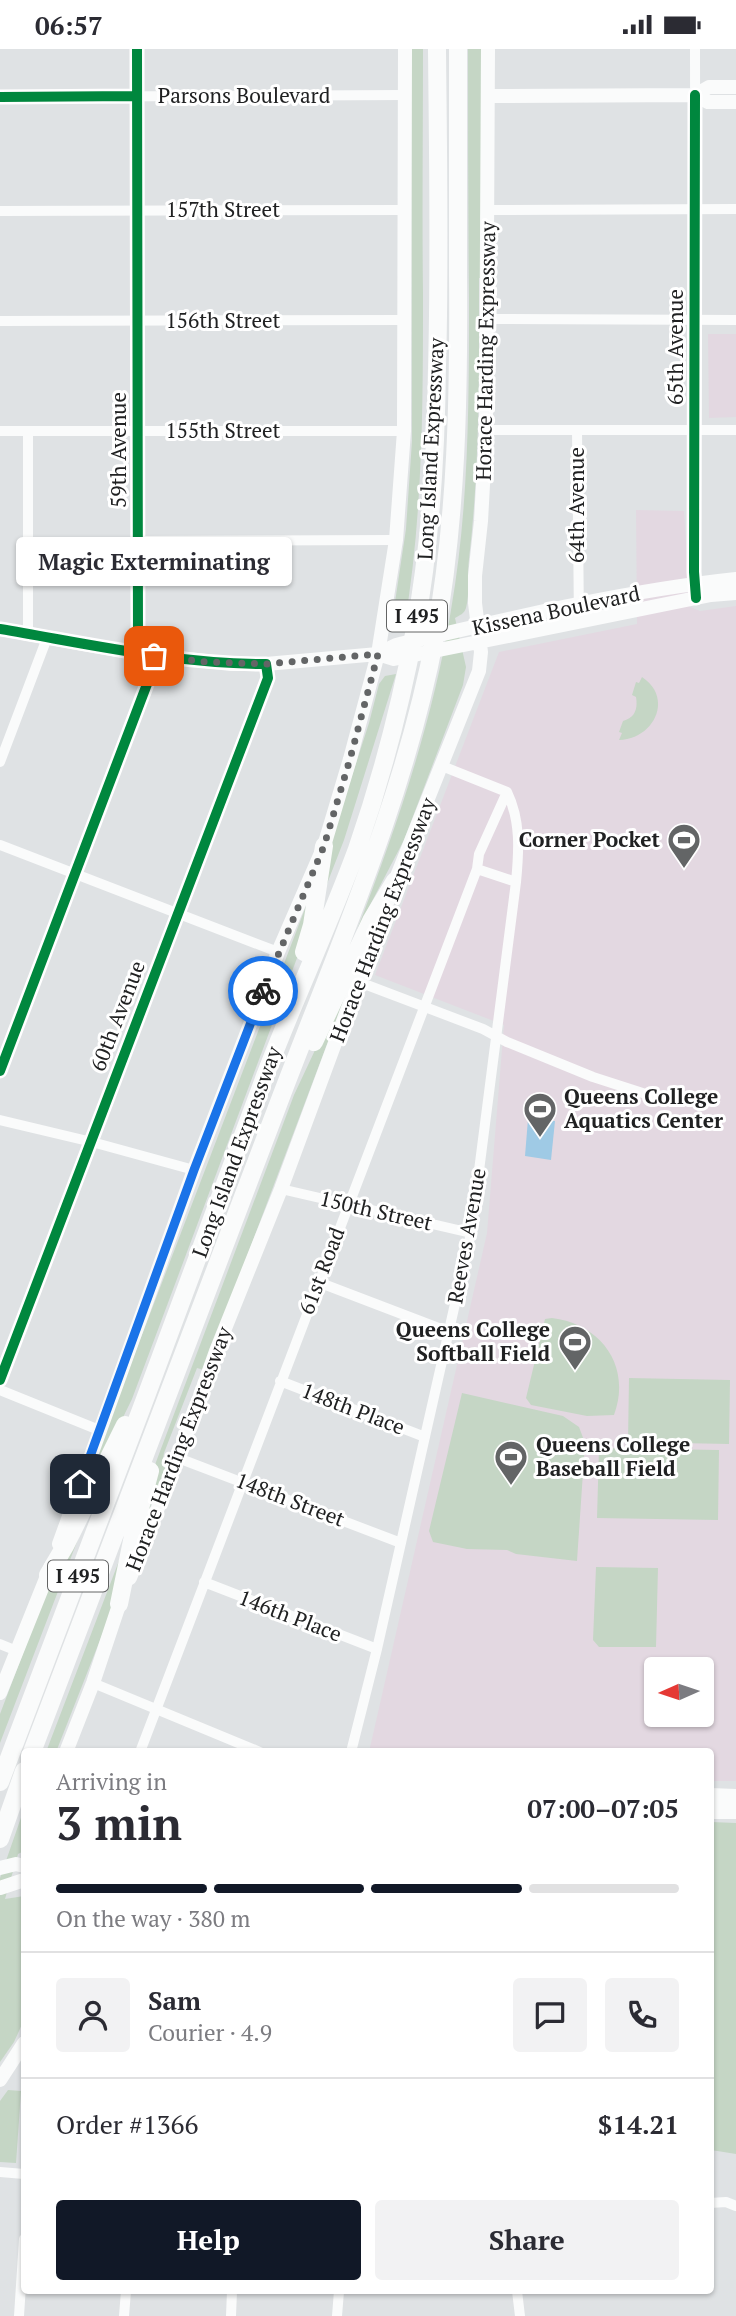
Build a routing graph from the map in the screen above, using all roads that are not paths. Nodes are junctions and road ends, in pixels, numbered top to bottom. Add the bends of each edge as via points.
1 (137, 49) edge
2 (405, 49) edge
3 (437, 49) edge
4 (458, 49) edge
5 (488, 49) edge
6 (695, 49) edge
7 (736, 87) edge
8 (695, 95) junction
9 (137, 96) junction
10 (405, 96) junction
11 (489, 96) junction
12 (0, 97) edge
13 (736, 102) edge
14 (695, 209) junction
15 (736, 209) edge
16 (405, 210) junction
17 (489, 210) junction
18 (0, 211) edge
19 (138, 211) junction
20 (487, 319) junction
21 (405, 320) junction
22 (695, 320) junction
23 (736, 320) edge
24 (0, 321) edge
25 (138, 321) junction
26 (486, 430) junction
27 (577, 430) junction
28 (695, 430) junction
29 (736, 430) edge
30 (0, 431) edge
31 (28, 431) junction
32 (138, 431) junction
33 (404, 431) junction
34 (138, 541) junction
35 (396, 541) junction
36 (736, 579) edge
37 (696, 591) junction
38 (736, 593) edge
39 (577, 605) junction
40 (579, 621) junction
41 (478, 627) junction
42 (0, 629) edge
43 (28, 634) junction
44 (47, 638) junction
45 (480, 642) junction
46 (395, 652) junction
47 (378, 654) junction
48 (144, 655) junction
49 (266, 664) junction
50 (0, 762) edge
51 (442, 766) junction
52 (507, 792) junction
53 (0, 845) edge
54 (324, 846) junction
55 (477, 869) junction
56 (75, 874) junction
57 (395, 881) junction
58 (516, 882) junction
59 (177, 913) junction
60 (278, 952) junction
61 (359, 982) junction
62 (424, 1006) junction
63 (496, 1035) junction
64 (276, 1047) junction
65 (0, 1072) edge
66 (655, 1097) dead end
67 (278, 1105) junction
68 (0, 1120) edge
69 (92, 1142) junction
70 (194, 1170) junction
71 (281, 1189) junction
72 (348, 1204) junction
73 (471, 1233) junction
74 (318, 1282) junction
75 (449, 1332) junction
76 (157, 1370) junction
77 (177, 1372) junction
78 (0, 1380) edge
79 (280, 1381) junction
80 (0, 1390) edge
81 (99, 1430) junction
82 (425, 1437) junction
83 (178, 1458) junction
84 (242, 1482) junction
85 (401, 1543) junction
86 (48, 1575) junction
87 (204, 1582) junction
88 (119, 1604) junction
89 (0, 1644) edge
90 (377, 1649) junction
91 (17, 1651) junction
92 (93, 1683) junction
93 (0, 1693) edge
94 (156, 1708) junction
95 (34, 1748) edge
96 (68, 1748) edge
97 (141, 1748) edge
98 (251, 1748) edge
99 (353, 1748) edge
100 (21, 1780) edge
101 (0, 1782) edge
102 (714, 1796) edge
103 (736, 1797) edge
104 (714, 1811) edge
105 (736, 1811) edge
106 (0, 1839) edge
107 (20, 1865) edge
108 (0, 1868) edge
109 (21, 2048) edge
110 (0, 2080) edge
111 (0, 2172) edge
112 (21, 2174) edge
113 (714, 2203) edge
114 (736, 2206) edge
115 (21, 2285) edge
116 (126, 2294) edge
117 (232, 2294) edge
118 (339, 2294) edge
119 (517, 2294) edge
120 (19, 2316) edge
121 (124, 2316) edge
122 (230, 2316) edge
123 (337, 2316) edge
124 (520, 2316) edge

1 - 9 street, 59th Avenue
2 - 10 main road
3 - 64 highway, Long Island Expressway / I 495 via 435,468 415,628 395,721 356,850
4 - 67 highway, Long Island Expressway / I 495 via 456,443 448,548 435,634 418,713 376,854
5 - 11 main road, Horace Harding Expressway
6 - 8 street, 65th Avenue
7 - 8 main road via 709,87
8 - 11 main road
8 - 13 main road via 708,103
8 - 14 street, 65th Avenue
9 - 10 street, Parsons Boulevard
9 - 12 street, Parsons Boulevard
9 - 19 street, 59th Avenue
10 - 16 main road
11 - 17 main road, Horace Harding Expressway
14 - 15 street
14 - 17 street
14 - 22 street, 65th Avenue
16 - 19 street, 157th Street
16 - 21 main road
17 - 20 main road, Horace Harding Expressway
18 - 19 street, 157th Street
19 - 25 street, 59th Avenue
20 - 22 street
20 - 26 main road, Horace Harding Expressway
21 - 25 street, 156th Street
21 - 33 main road
22 - 23 street
22 - 28 street, 65th Avenue
24 - 25 street, 156th Street
25 - 32 street, 59th Avenue
26 - 27 street
26 - 41 main road, Horace Harding Expressway via 475,576
27 - 28 street
27 - 39 street, 64th Avenue
28 - 29 street
28 - 37 street, 65th Avenue
30 - 31 street, 155th Street
31 - 32 street, 155th Street
31 - 43 street
32 - 33 street, 155th Street
32 - 34 street, 59th Avenue
33 - 35 main road
34 - 35 street
34 - 48 street, 59th Avenue via 138,640
35 - 47 main road
36 - 37 main road, Kissena Boulevard
37 - 38 main road, Kissena Boulevard
37 - 39 main road, Kissena Boulevard
37 - 40 main road, Kissena Boulevard
39 - 40 street, 64th Avenue
39 - 41 main road, Kissena Boulevard
40 - 45 main road, Kissena Boulevard
41 - 45 main road, Horace Harding Expressway
41 - 46 main road, Kissena Boulevard
42 - 43 main road, Kissena Boulevard
43 - 44 main road, Kissena Boulevard
44 - 48 main road, Kissena Boulevard
44 - 50 street
45 - 46 main road, Kissena Boulevard
45 - 51 main road, Horace Harding Expressway via 479,671
46 - 47 main road, Kissena Boulevard
47 - 49 main road, Kissena Boulevard
47 - 54 main road
48 - 49 main road, Kissena Boulevard
48 - 56 street, 59th Avenue via 152,671
49 - 59 street, 60th Avenue via 268,678
51 - 52 street
51 - 57 main road, Horace Harding Expressway
52 - 55 street, 61st Road via 479,854
52 - 58 street, Reeves Avenue via 517,828
53 - 56 street
54 - 60 main road
54 - 64 highway via 312,925
55 - 58 street
55 - 62 street, 61st Road
56 - 59 street
56 - 65 street, 59th Avenue
57 - 61 main road, Horace Harding Expressway
57 - 67 highway
58 - 63 street, Reeves Avenue
59 - 60 street
59 - 69 street, 60th Avenue
60 - 70 main road
61 - 62 street
61 - 71 main road, Horace Harding Expressway
62 - 63 street
62 - 72 street, 61st Road
63 - 66 street via 593,1077
63 - 73 street, Reeves Avenue
64 - 76 highway, Long Island Expressway / I 495
67 - 77 highway, Long Island Expressway / I 495
68 - 69 street
69 - 70 street
69 - 78 street, 60th Avenue
70 - 81 main road
71 - 72 street, 150th Street
71 - 83 main road, Horace Harding Expressway
72 - 73 street, 150th Street
72 - 74 street, 61st Road
73 - 75 street, Reeves Avenue
74 - 75 street
74 - 79 street, 61st Road
75 - 82 street, Reeves Avenue
76 - 86 highway
76 - 101 highway, Long Island Expressway / I 495
77 - 88 highway
77 - 95 highway, Long Island Expressway / I 495
79 - 82 street, 148th Place
79 - 84 street, 61st Road
80 - 81 street
81 - 86 main road
82 - 85 street, Reeves Avenue
83 - 84 street, 148th Street
83 - 88 main road, Horace Harding Expressway
84 - 85 street, 148th Street
84 - 87 street, 61st Road
85 - 90 street, Reeves Avenue
86 - 91 main road
87 - 90 street, 146th Place
87 - 94 street, 61st Road
88 - 92 main road, Horace Harding Expressway
89 - 91 street
90 - 99 street, Reeves Avenue
91 - 93 main road
92 - 94 street
92 - 96 main road, Horace Harding Expressway
94 - 97 street, 61st Road
94 - 98 street
100 - 106 highway
102 - 103 main road
104 - 105 main road
107 - 108 main road
109 - 110 main road
111 - 112 street
113 - 114 street
115 - 120 street
116 - 121 street
117 - 122 street
118 - 123 street
119 - 124 street

